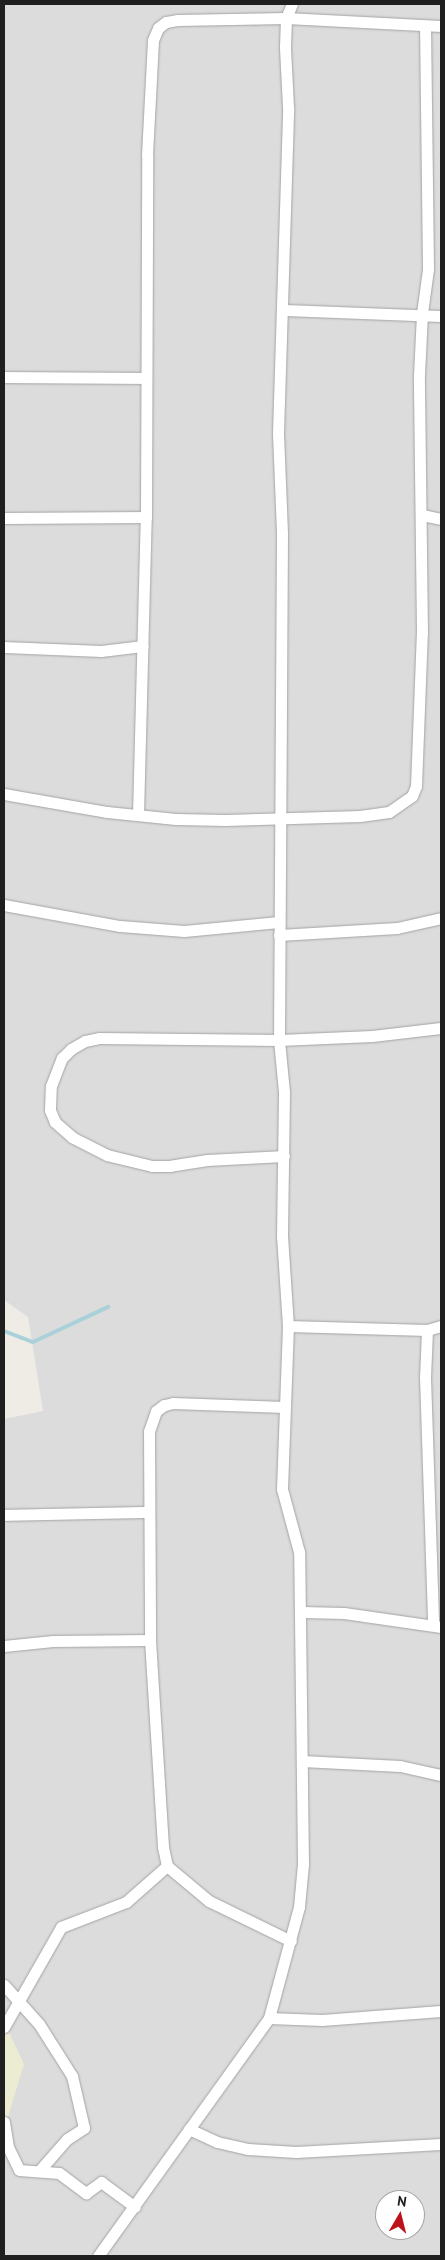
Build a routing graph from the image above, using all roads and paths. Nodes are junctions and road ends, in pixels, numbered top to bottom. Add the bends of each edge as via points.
1 (292, 4) edge
2 (286, 18) junction
3 (425, 26) junction
4 (441, 26) edge
5 (284, 310) junction
6 (422, 313) junction
7 (441, 316) edge
8 (4, 377) edge
9 (146, 378) junction
10 (422, 515) junction
11 (146, 517) junction
12 (4, 518) edge
13 (441, 519) edge
14 (143, 646) junction
15 (4, 647) edge
16 (4, 794) edge
17 (138, 814) junction
18 (280, 819) junction
19 (4, 905) edge
20 (441, 918) edge
21 (279, 922) junction
22 (279, 935) junction
23 (441, 1028) edge
24 (279, 1040) junction
25 (284, 1156) junction
26 (288, 1326) junction
27 (441, 1326) edge
28 (427, 1330) junction
29 (284, 1407) junction
30 (148, 1512) junction
31 (4, 1515) edge
32 (302, 1612) junction
33 (437, 1625) edge
34 (150, 1640) junction
35 (4, 1646) edge
36 (302, 1761) junction
37 (441, 1775) edge
38 (168, 1866) junction
39 (291, 1941) junction
40 (4, 1985) edge
41 (18, 2001) junction
42 (441, 2011) edge
43 (270, 2018) junction
44 (4, 2026) edge
45 (4, 2122) edge
46 (189, 2129) junction
47 (441, 2144) edge
48 (39, 2171) junction
49 (136, 2207) junction
50 (98, 2256) edge

1 - 2 street
2 - 3 street
2 - 5 street via 288,107
2 - 9 street via 177,20 162,25 153,40 147,155
3 - 4 street
3 - 6 street via 428,269
5 - 6 street
5 - 18 street via 278,433 282,533
6 - 7 street
6 - 10 street via 419,376
8 - 9 street
9 - 11 street
10 - 13 street
10 - 18 street via 422,633 416,786 412,796 389,812 339,818
11 - 12 street
11 - 14 street
14 - 15 street via 101,651
14 - 17 street
16 - 17 street
17 - 18 street via 176,819
18 - 21 street
19 - 21 street via 120,926 184,931
20 - 22 street via 397,928
21 - 22 street
22 - 24 street
23 - 24 street via 372,1036
24 - 25 street via 284,1092
24 - 25 street via 99,1038 85,1041 62,1058 51,1086 50,1110 55,1122 72,1137 129,1162 170,1166 208,1160
25 - 26 street via 282,1236
26 - 28 street
26 - 29 street
27 - 28 street
28 - 33 street via 425,1377
29 - 30 street via 164,1405 156,1411 149,1431
29 - 32 street via 282,1489 299,1552
30 - 31 street
30 - 34 street
32 - 33 street via 344,1613
32 - 36 street via 299,1652
34 - 35 street via 53,1641
34 - 38 street via 163,1847
36 - 37 street via 400,1766
36 - 39 street via 303,1864
38 - 39 street via 209,1901
38 - 41 street via 126,1902 61,1928
39 - 43 street
40 - 41 street
41 - 44 street
41 - 48 street via 39,2024 72,2076 84,2128 67,2139
42 - 43 street via 322,2020
43 - 46 street
45 - 48 street via 8,2147 19,2170
46 - 47 street via 217,2142 248,2149 296,2152
46 - 49 street
48 - 49 street via 59,2173 86,2193 101,2182
49 - 50 street

